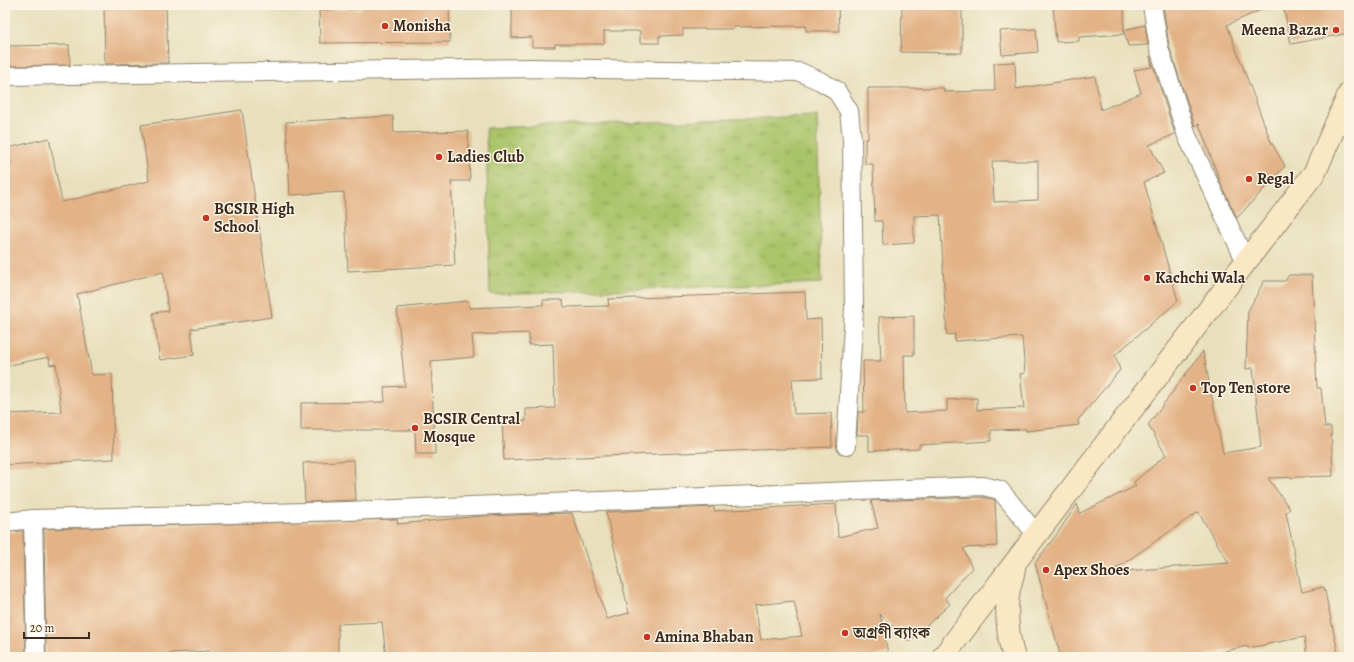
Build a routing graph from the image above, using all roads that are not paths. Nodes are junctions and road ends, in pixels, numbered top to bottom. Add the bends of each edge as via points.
1 (1152, 5) edge
2 (5, 76) edge
3 (1349, 94) edge
4 (1246, 262) junction
5 (846, 446) dead end
6 (33, 519) junction
7 (5, 522) edge
8 (1037, 535) junction
9 (1016, 562) junction
10 (36, 657) edge
11 (943, 657) edge
12 (1014, 657) edge

1 - 4 street via 1159,48 1187,136
2 - 5 street via 528,68 800,72 836,90 849,111 852,139 854,308
3 - 4 street via 1315,172
4 - 8 street
6 - 7 street
6 - 8 street via 346,511 983,486 1000,490
6 - 10 street
8 - 9 street
9 - 11 street
9 - 12 street via 1008,592 1008,618

